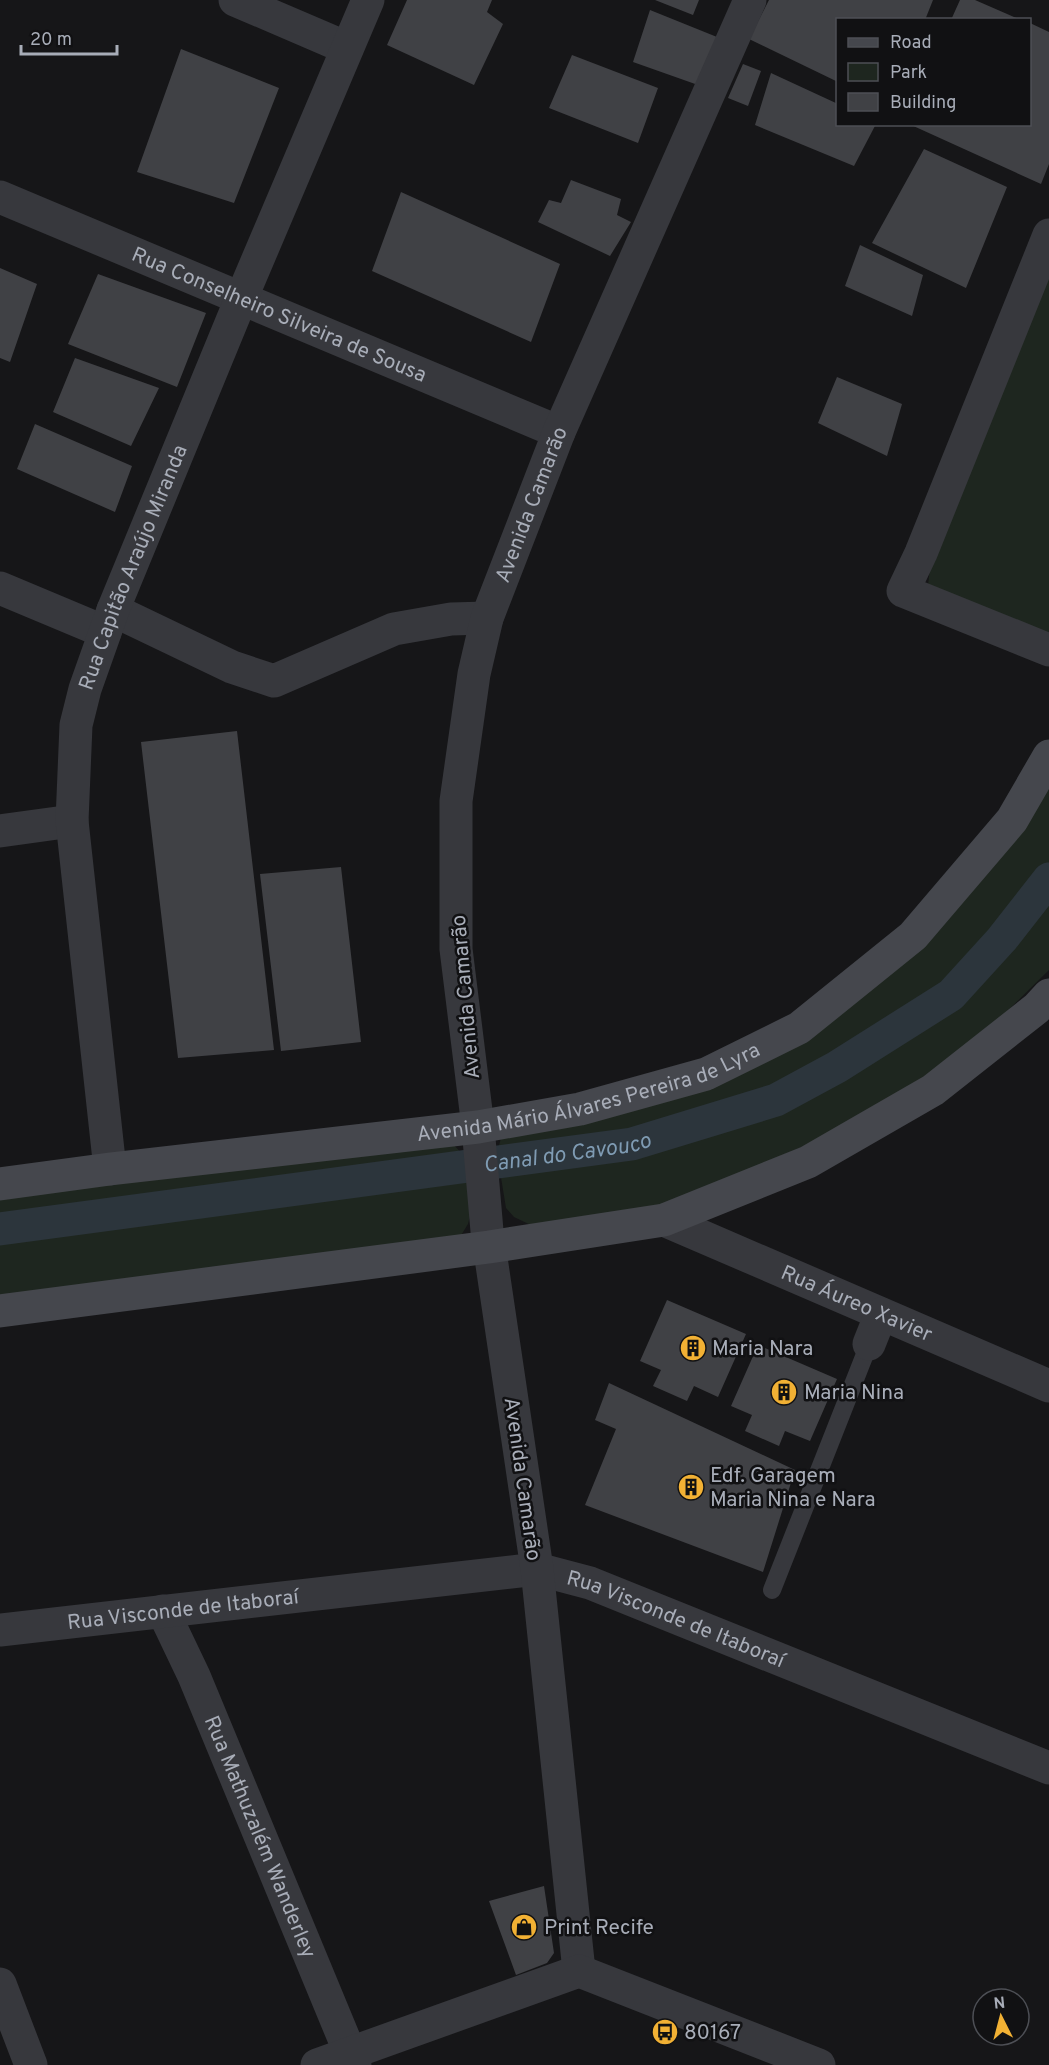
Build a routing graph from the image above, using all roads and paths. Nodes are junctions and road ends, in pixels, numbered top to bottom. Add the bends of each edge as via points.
1 (235, 0) edge
2 (368, 0) edge
3 (750, 0) edge
4 (348, 48) junction
5 (0, 197) edge
6 (1049, 235) edge
7 (241, 299) junction
8 (559, 432) junction
9 (0, 588) edge
10 (487, 618) junction
11 (109, 621) junction
12 (1049, 650) edge
13 (1049, 756) edge
14 (72, 821) junction
15 (0, 831) edge
16 (1045, 1005) edge
17 (479, 1136) junction
18 (110, 1169) junction
19 (0, 1184) edge
20 (664, 1220) junction
21 (488, 1239) junction
22 (0, 1311) edge
23 (881, 1314) junction
24 (869, 1344) joint
25 (1049, 1386) edge
26 (537, 1569) junction
27 (772, 1590) dead end
28 (163, 1611) junction
29 (0, 1630) edge
30 (1049, 1768) edge
31 (579, 1971) junction
32 (0, 1984) edge
33 (353, 2059) edge
34 (31, 2065) edge
35 (317, 2065) edge
36 (819, 2065) edge

1 - 4 street
2 - 4 street, Rua Capitão Araújo Miranda
3 - 8 street, Avenida Camarão
4 - 7 street, Rua Capitão Araújo Miranda
5 - 7 street, Rua Conselheiro Silveira de Sousa
6 - 12 street via 903,591
7 - 8 street, Rua Conselheiro Silveira de Sousa
7 - 11 street, Rua Capitão Araújo Miranda
8 - 10 street, Avenida Camarão
9 - 11 street
10 - 11 street via 451,619 394,629 274,681
10 - 17 street, Avenida Camarão via 474,674 456,801 456,949
11 - 14 street, Rua Capitão Araújo Miranda via 76,725
13 - 17 street, Avenida Mário Álvares Pereira de Lyra via 1012,820 913,936 799,1028 706,1074
14 - 15 street
14 - 18 street, Rua Capitão Araújo Miranda
16 - 20 street via 933,1090 808,1162
17 - 18 street, Avenida Mário Álvares Pereira de Lyra
17 - 21 street, Avenida Camarão
18 - 19 street, Avenida Mário Álvares Pereira de Lyra
20 - 21 street
20 - 23 street, Rua Áureo Xavier
21 - 22 street
21 - 26 street, Avenida Camarão
23 - 24 street
23 - 25 street, Rua Áureo Xavier
24 - 27 lane
26 - 28 street, Rua Visconde de Itaboraí
26 - 30 street, Rua Visconde de Itaboraí via 590,1583
26 - 31 street, Avenida Camarão
28 - 29 street, Rua Visconde de Itaboraí
28 - 33 street, Rua Mathuzalém Wanderley via 194,1676
31 - 33 street
31 - 36 street
32 - 34 street
33 - 35 street

